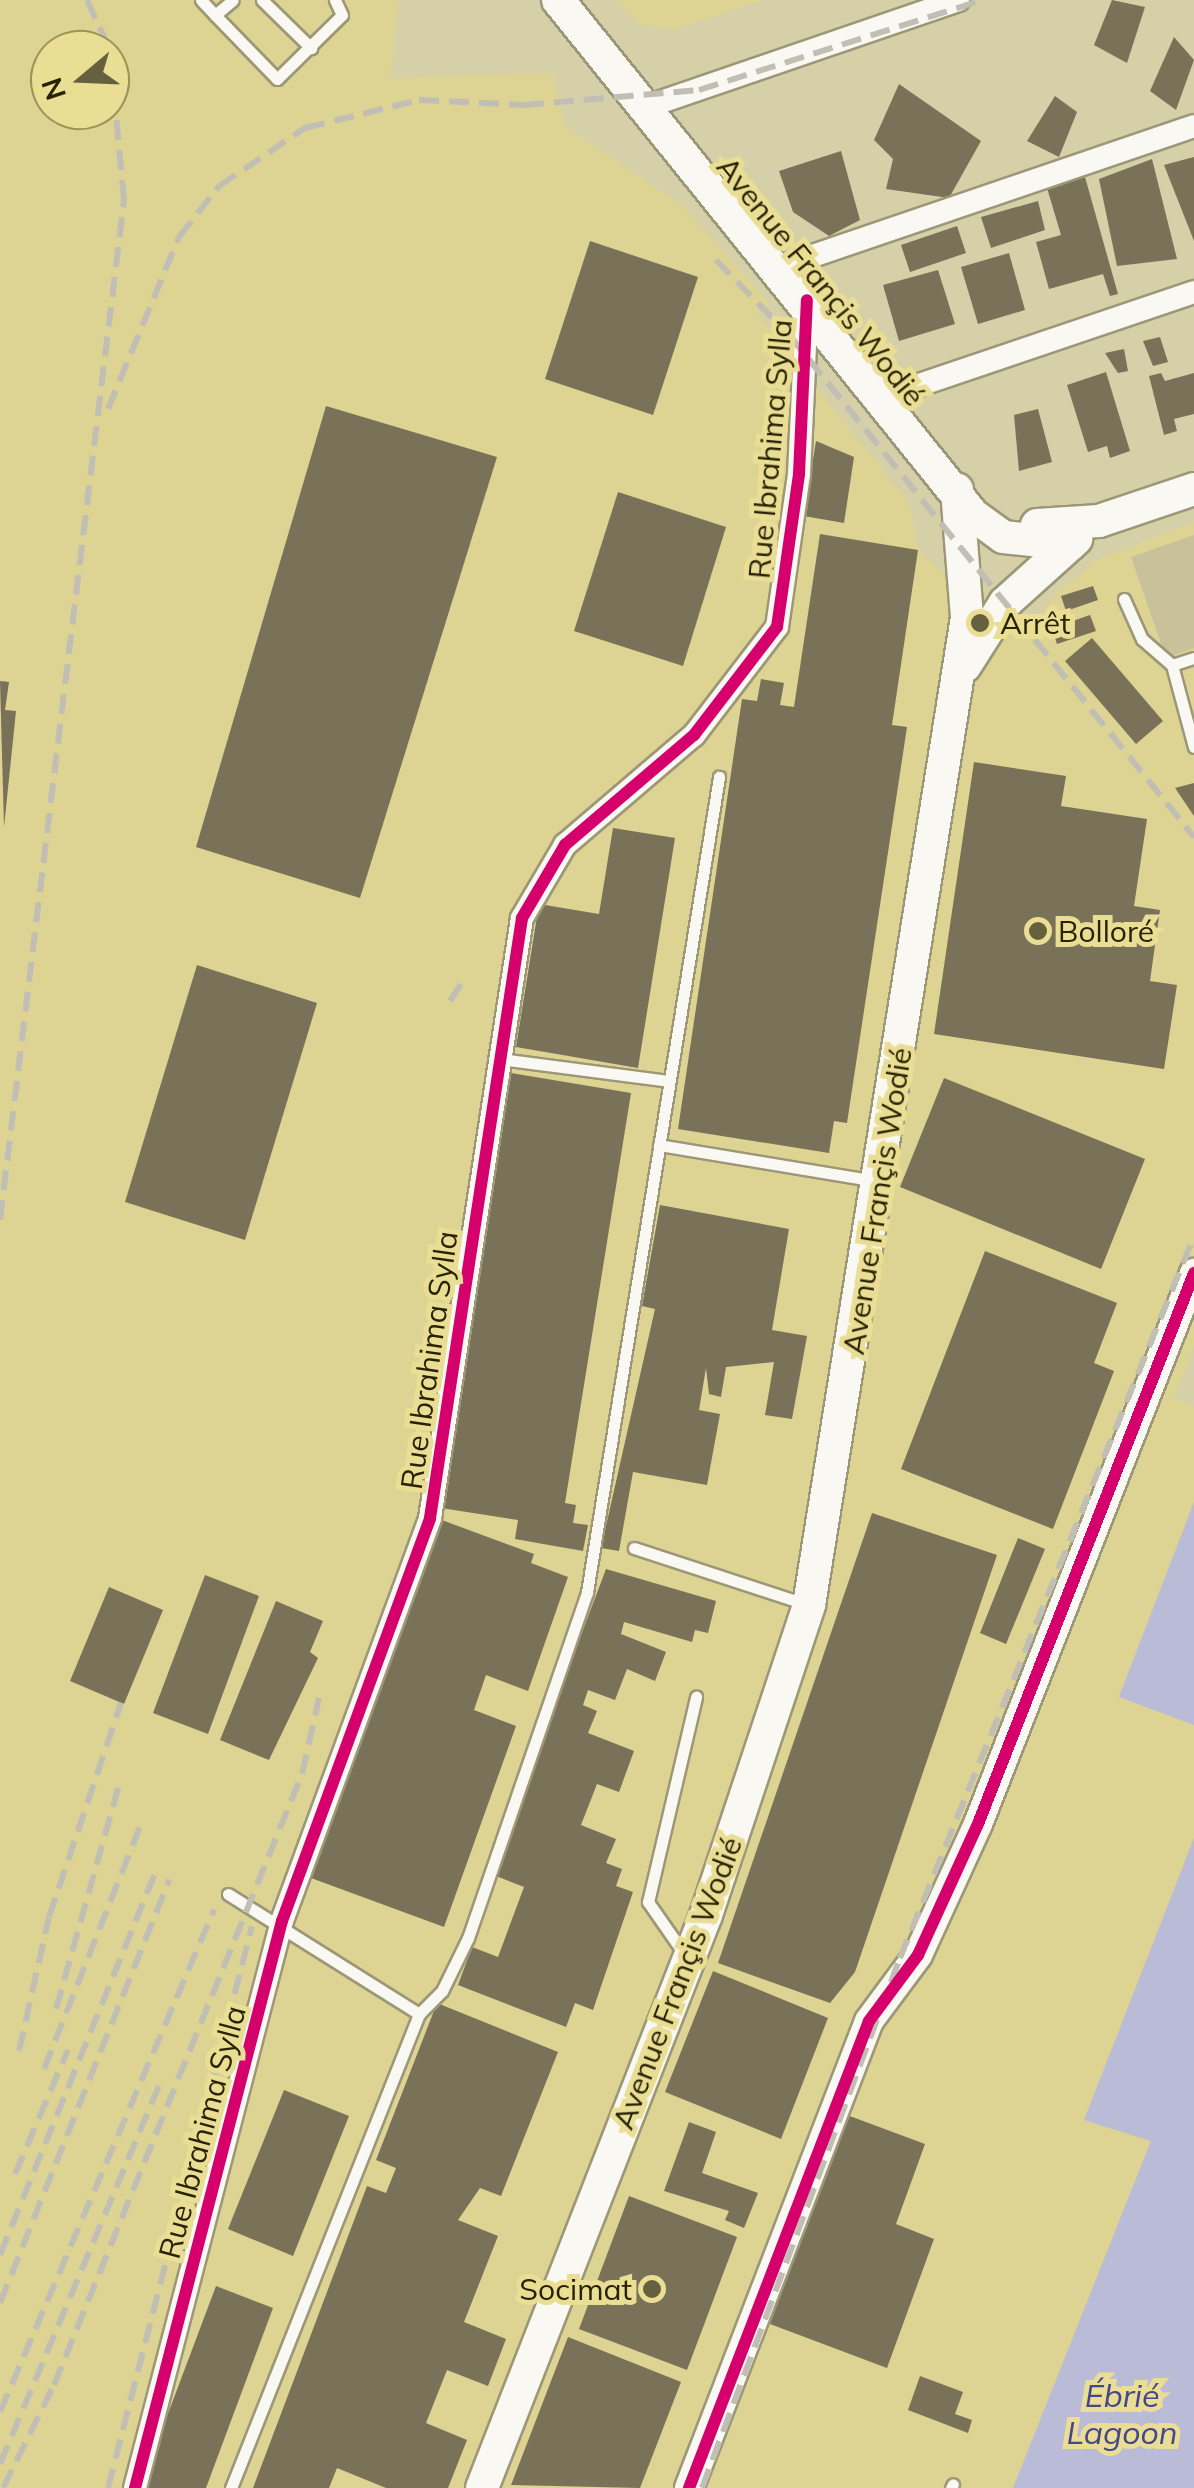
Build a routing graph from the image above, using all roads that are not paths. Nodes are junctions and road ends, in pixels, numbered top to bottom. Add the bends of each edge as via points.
1 (201, 0) edge
2 (232, 0) edge
3 (262, 0) edge
4 (334, 0) edge
5 (558, 0) edge
6 (958, 0) edge
7 (215, 15) junction
8 (310, 48) junction
9 (646, 106) junction
10 (1194, 126) edge
11 (780, 267) junction
12 (1194, 292) edge
13 (807, 300) junction
14 (884, 396) junction
15 (957, 488) junction
16 (1194, 490) edge
17 (1099, 522) junction
18 (1070, 544) junction
19 (1124, 599) dead end
20 (1194, 658) edge
21 (1172, 666) junction
22 (958, 679) junction
23 (1194, 748) edge
24 (719, 777) dead end
25 (498, 1058) junction
26 (670, 1082) junction
27 (659, 1145) junction
28 (880, 1182) junction
29 (1194, 1272) edge
30 (634, 1548) dead end
31 (809, 1605) junction
32 (696, 1698) dead end
33 (228, 1894) dead end
34 (282, 1921) junction
35 (687, 1959) junction
36 (418, 2014) junction
37 (135, 2488) edge
38 (231, 2488) edge
39 (482, 2488) edge
40 (689, 2488) edge

1 - 7 lane
2 - 7 lane
3 - 8 lane
4 - 8 lane via 344,11
5 - 9 main road, Avenue Françis Wodié
6 - 9 street
7 - 8 lane via 277,79
9 - 11 main road, Avenue Françis Wodié
10 - 11 street
11 - 13 main road, Avenue Françis Wodié
12 - 14 street
13 - 14 main road, Avenue Françis Wodié
13 - 25 street, Rue Ibrahima Sylla via 799,474 777,627 694,735 542,876 522,918
14 - 15 main road, Avenue Françis Wodié
15 - 17 main road via 1024,524
15 - 18 main road via 1003,537
15 - 22 main road, Avenue Françis Wodié via 968,589
16 - 17 main road
17 - 18 main road
18 - 22 main road via 1004,603
19 - 21 lane via 1142,639
20 - 21 lane
21 - 23 lane
22 - 28 main road, Avenue Françis Wodié
24 - 26 lane
25 - 26 lane
25 - 34 street, Rue Ibrahima Sylla via 430,1518
26 - 27 lane
27 - 28 lane
27 - 36 lane via 588,1592 468,1938 442,1991
28 - 31 main road, Avenue Françis Wodié
29 - 40 street via 978,1824 918,1955 869,2021
30 - 31 lane
31 - 35 main road, Avenue Françis Wodié
32 - 35 lane via 648,1902
33 - 34 lane
34 - 36 lane
34 - 37 street, Rue Ibrahima Sylla
35 - 39 main road, Avenue Françis Wodié
36 - 38 lane

